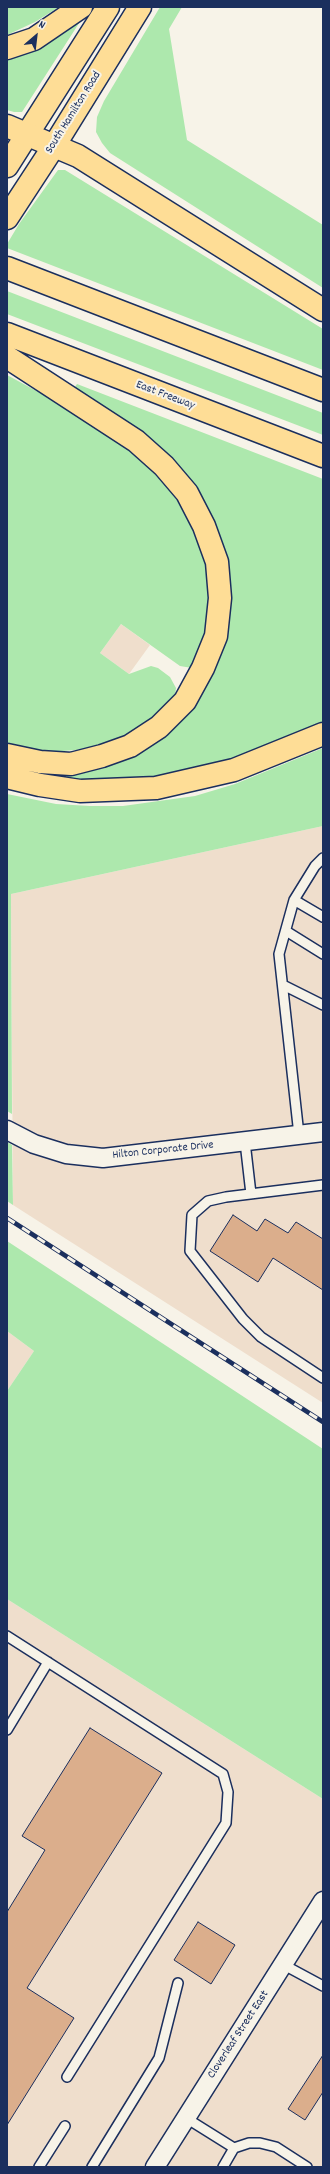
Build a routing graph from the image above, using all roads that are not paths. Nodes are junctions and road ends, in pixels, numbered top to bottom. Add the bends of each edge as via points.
1 (81, 7) edge
2 (108, 7) edge
3 (140, 7) edge
4 (7, 48) edge
5 (7, 126) edge
6 (27, 135) junction
7 (54, 146) junction
8 (7, 166) edge
9 (11, 211) edge
10 (7, 268) edge
11 (323, 310) edge
12 (7, 334) edge
13 (7, 357) edge
14 (323, 390) edge
15 (323, 456) edge
16 (323, 734) edge
17 (7, 755) edge
18 (7, 777) edge
19 (322, 861) edge
20 (294, 900) junction
21 (323, 917) edge
22 (286, 931) junction
23 (323, 954) edge
24 (283, 985) junction
25 (323, 1005) edge
26 (7, 1130) edge
27 (323, 1132) edge
28 (299, 1135) junction
29 (245, 1142) junction
30 (323, 1185) edge
31 (251, 1194) junction
32 (323, 1378) edge
33 (7, 1636) edge
34 (48, 1662) junction
35 (7, 1730) edge
36 (323, 1902) edge
37 (284, 1965) junction
38 (178, 1984) dead end
39 (323, 1986) edge
40 (67, 2077) dead end
41 (186, 2118) junction
42 (65, 2126) dead end
43 (234, 2148) junction
44 (39, 2167) edge
45 (92, 2167) edge
46 (155, 2167) edge
47 (223, 2167) edge
48 (307, 2167) edge

1 - 4 main road via 34,39
2 - 6 main road
3 - 7 main road, South Hamilton Road
5 - 6 main road
6 - 7 main road
6 - 8 main road
7 - 9 main road, South Hamilton Road
7 - 11 main road via 78,156
10 - 14 main road
12 - 15 main road, East Freeway
13 - 17 main road via 136,441 164,466 187,493 204,526 217,562 220,598 216,636 203,668 185,701 159,727 130,746 71,764 40,762
16 - 18 main road via 234,770 156,788 80,791
19 - 20 lane via 314,866
20 - 21 lane
20 - 22 lane
22 - 23 lane
22 - 24 lane via 279,954
24 - 25 lane
24 - 28 lane
26 - 29 street, Hilton Corporate Drive via 34,1144 66,1154 103,1158
27 - 28 street, Hilton Corporate Drive
28 - 29 street, Hilton Corporate Drive
29 - 31 lane
30 - 31 lane
31 - 32 lane via 208,1201 192,1215 190,1251 247,1324
33 - 34 lane
34 - 35 lane
34 - 40 lane via 223,1774 228,1792 226,1823
36 - 37 street, Cloverleaf Street East
37 - 39 lane
37 - 41 street, Cloverleaf Street East
38 - 45 lane via 159,2058
41 - 43 lane
41 - 46 street, Cloverleaf Street East
42 - 44 lane
43 - 47 lane
43 - 48 lane via 249,2143 276,2147

